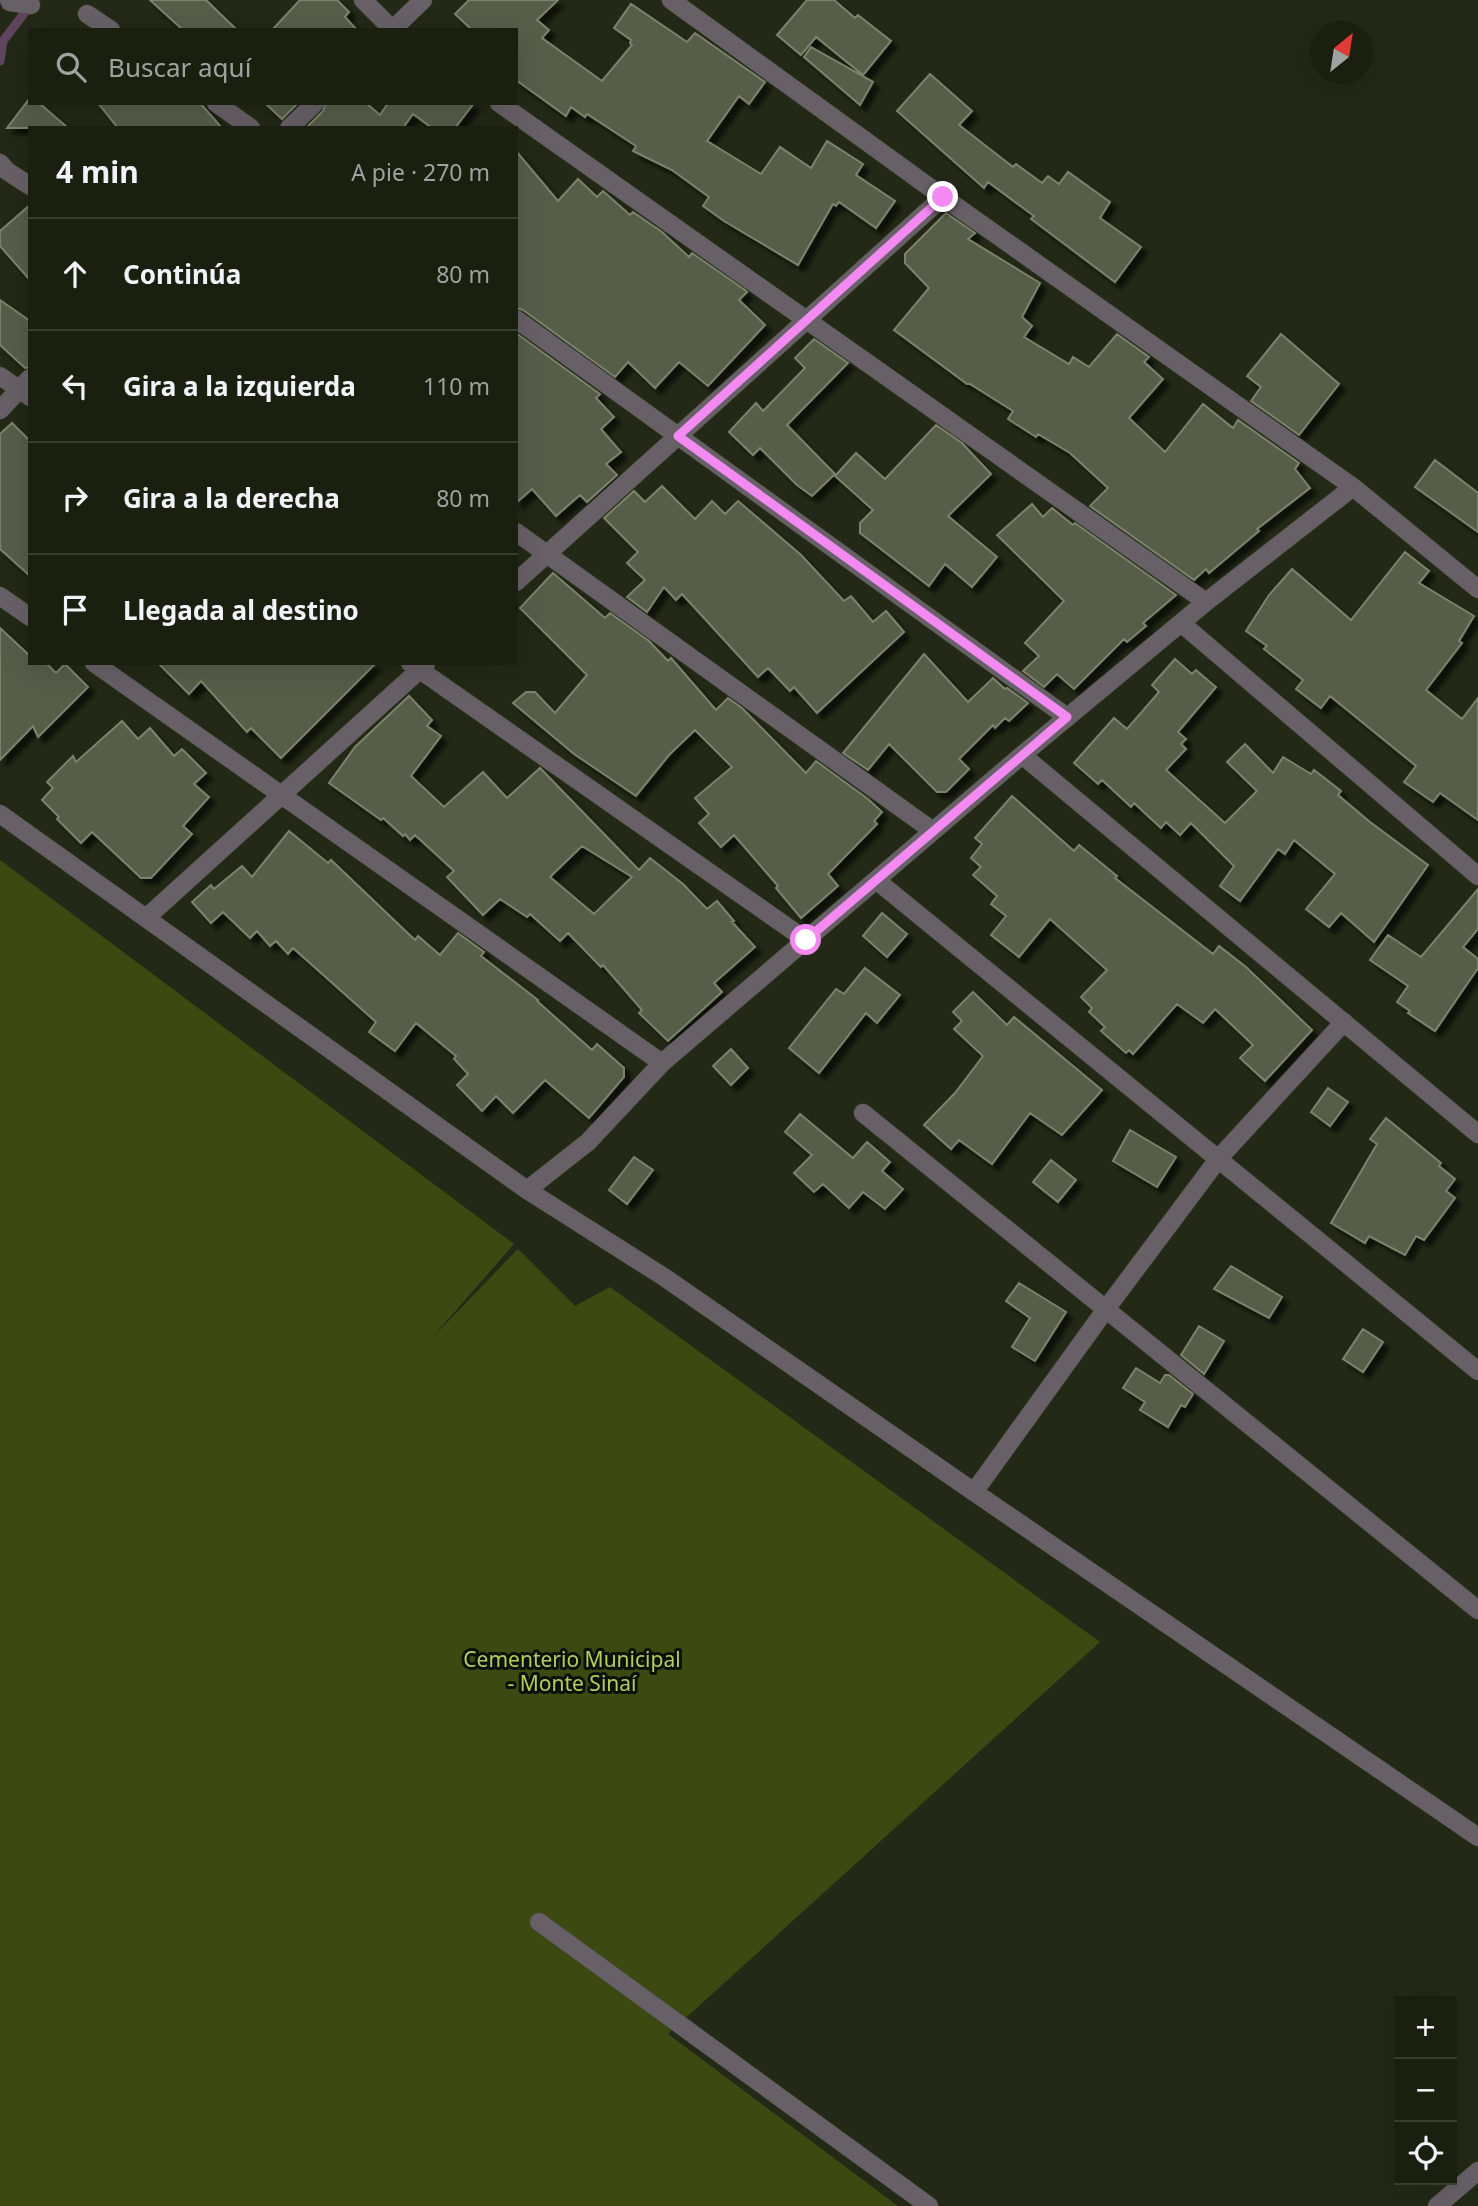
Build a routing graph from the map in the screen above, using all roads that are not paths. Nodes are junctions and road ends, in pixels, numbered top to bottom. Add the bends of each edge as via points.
1 (9, 0) edge
2 (363, 0) edge
3 (423, 0) edge
4 (671, 0) edge
5 (31, 5) dead end
6 (86, 14) dead end
7 (108, 28) edge
8 (390, 28) edge
9 (394, 28) edge
10 (219, 105) edge
11 (313, 105) edge
12 (502, 105) edge
13 (248, 126) edge
14 (291, 126) edge
15 (0, 163) edge
16 (28, 185) edge
17 (943, 197) junction
18 (518, 320) edge
19 (806, 320) junction
20 (0, 376) edge
21 (26, 388) edge
22 (0, 411) edge
23 (678, 436) junction
24 (1353, 487) junction
25 (518, 535) edge
26 (545, 555) junction
27 (518, 580) edge
28 (1478, 589) edge
29 (0, 596) edge
30 (1206, 603) junction
31 (28, 616) edge
32 (1181, 623) junction
33 (97, 665) edge
34 (419, 665) edge
35 (1067, 717) junction
36 (1022, 755) junction
37 (280, 795) junction
38 (0, 814) edge
39 (933, 831) junction
40 (1478, 876) edge
41 (876, 880) junction
42 (146, 918) junction
43 (806, 940) junction
44 (1344, 1022) junction
45 (662, 1063) junction
46 (863, 1113) dead end
47 (1478, 1134) edge
48 (1219, 1158) junction
49 (527, 1190) junction
50 (1105, 1309) junction
51 (1478, 1371) edge
52 (974, 1492) junction
53 (1478, 1609) edge
54 (1478, 1837) edge
55 (539, 1922) dead end
56 (1478, 2171) edge
57 (929, 2206) edge
58 (1437, 2206) edge

1 - 5 street
2 - 8 street
3 - 9 street
4 - 17 street
6 - 7 street
10 - 13 street
11 - 14 street
12 - 19 street
15 - 16 street
17 - 19 street
17 - 24 street
18 - 23 street
19 - 23 street
19 - 30 street
20 - 21 street
21 - 22 street
23 - 26 street
23 - 35 street
24 - 28 street
24 - 30 street
25 - 26 street
26 - 27 street
26 - 39 street
29 - 31 street
30 - 32 street
32 - 35 street
32 - 40 street
33 - 37 street
34 - 37 street
34 - 43 street
35 - 36 street
36 - 39 street
36 - 44 street
37 - 42 street
37 - 45 street
38 - 42 street
39 - 41 street
41 - 43 street
41 - 48 street
42 - 49 street
43 - 45 street
44 - 47 street
44 - 48 street
45 - 49 street via 588,1142
46 - 50 street
48 - 50 street
48 - 51 street
49 - 52 street via 664,1277
50 - 52 street
50 - 53 street
52 - 54 street
55 - 57 street
56 - 58 street

